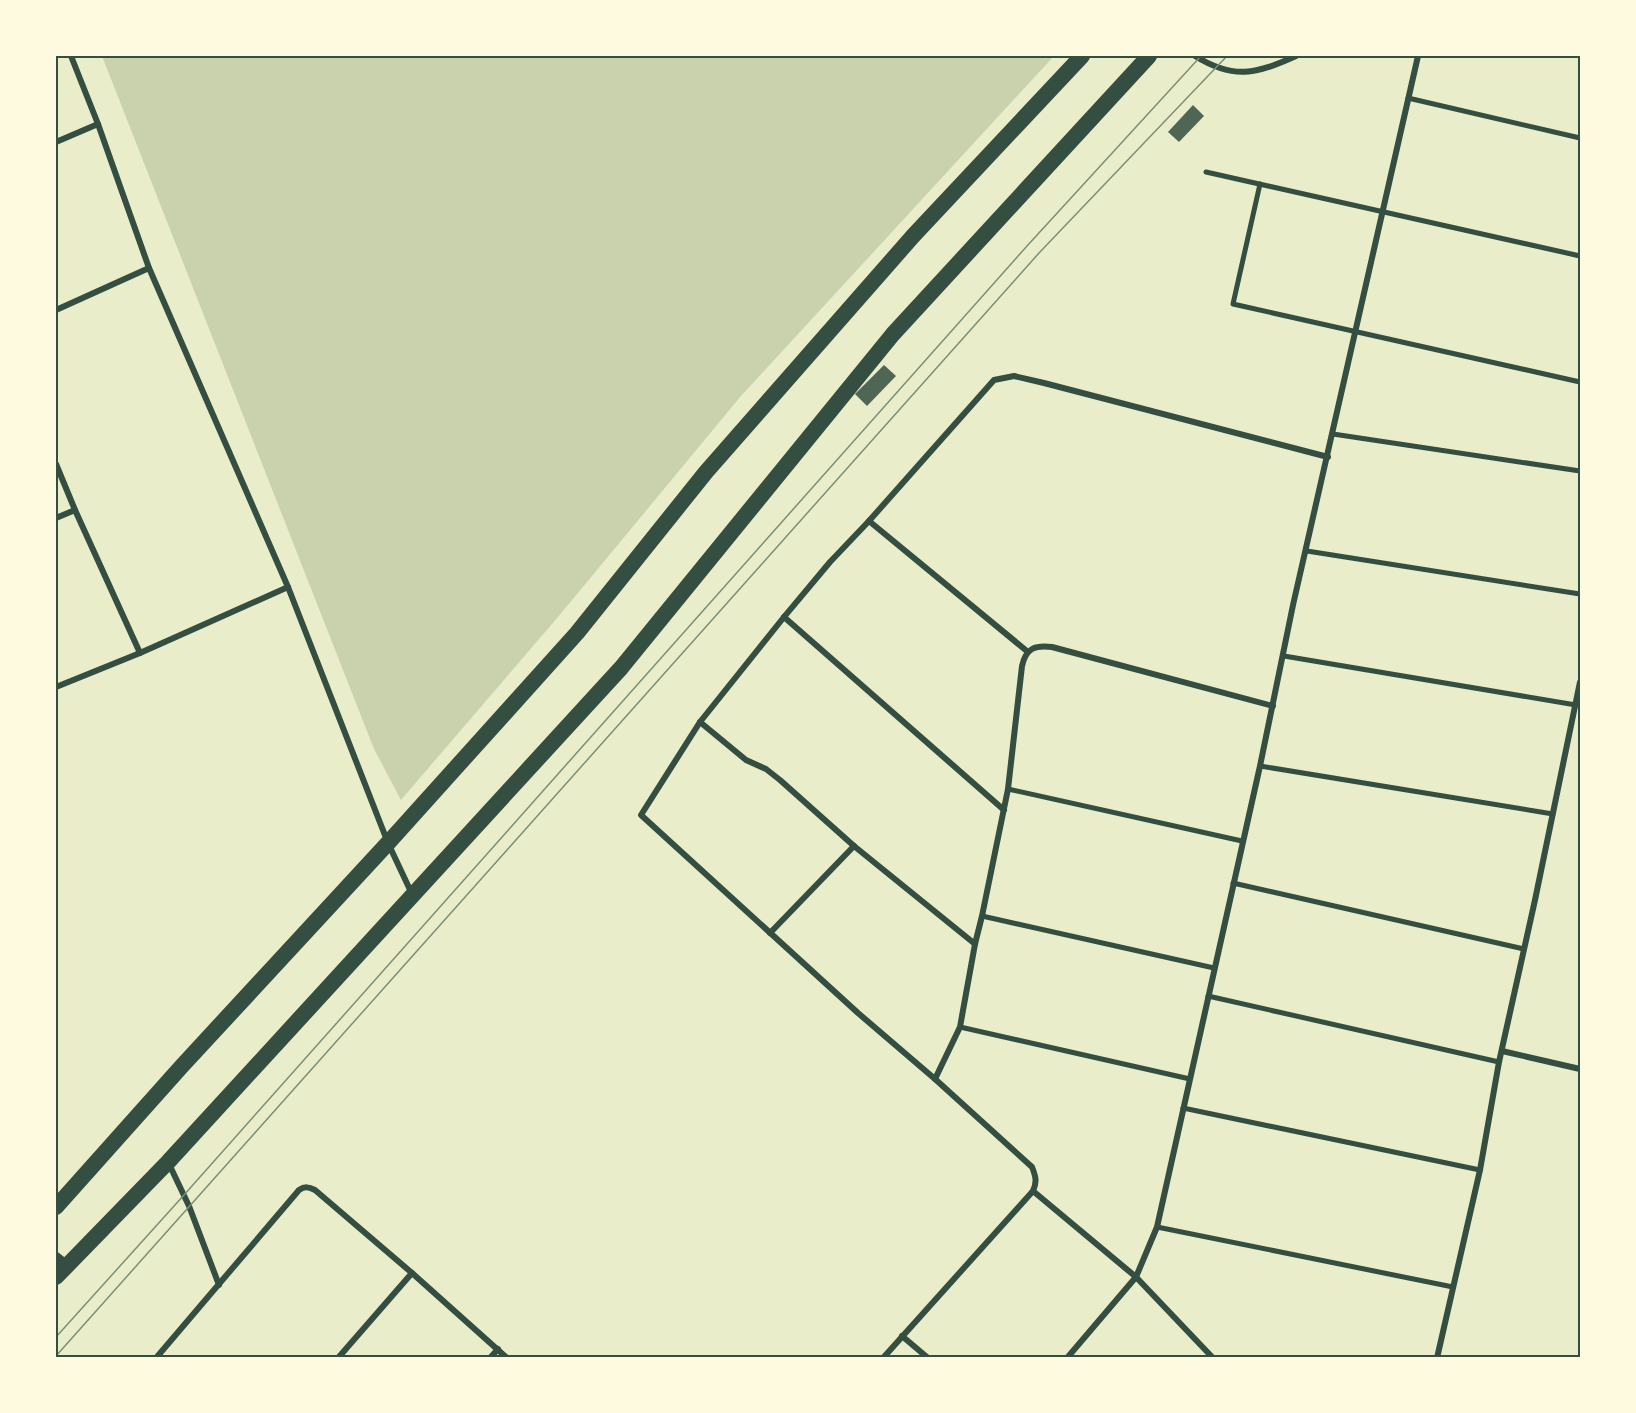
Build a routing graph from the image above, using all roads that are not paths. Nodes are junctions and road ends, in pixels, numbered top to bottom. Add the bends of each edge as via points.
1 (71, 56) edge
2 (1082, 56) edge
3 (1149, 56) edge
4 (1195, 56) edge
5 (1296, 56) edge
6 (1418, 56) edge
7 (1408, 98) junction
8 (98, 124) junction
9 (1581, 138) edge
10 (56, 142) edge
11 (1206, 172) dead end
12 (1260, 184) junction
13 (1382, 212) junction
14 (1581, 256) edge
15 (149, 268) junction
16 (56, 310) edge
17 (1356, 331) junction
18 (1581, 382) edge
19 (1333, 434) junction
20 (1328, 457) junction
21 (56, 464) edge
22 (1581, 471) edge
23 (75, 510) junction
24 (56, 518) edge
25 (869, 521) junction
26 (1307, 551) junction
27 (288, 587) junction
28 (1581, 594) edge
29 (784, 617) junction
30 (1028, 652) junction
31 (140, 653) junction
32 (1284, 656) junction
33 (1581, 682) edge
34 (56, 687) edge
35 (1576, 705) junction
36 (1273, 706) junction
37 (700, 722) junction
38 (1260, 766) junction
39 (1008, 789) junction
40 (1004, 810) junction
41 (1552, 814) junction
42 (1242, 841) junction
43 (388, 843) junction
44 (854, 846) junction
45 (1233, 883) junction
46 (413, 896) junction
47 (982, 916) junction
48 (770, 933) junction
49 (975, 944) junction
50 (1524, 949) junction
51 (1214, 968) junction
52 (1208, 996) junction
53 (960, 1027) junction
54 (1502, 1051) junction
55 (1499, 1062) junction
56 (1581, 1069) edge
57 (935, 1079) junction
58 (1190, 1079) junction
59 (1183, 1108) junction
60 (168, 1162) junction
61 (1480, 1170) junction
62 (1033, 1191) junction
63 (56, 1207) edge
64 (1157, 1227) junction
65 (59, 1267) edge
66 (412, 1273) junction
67 (1136, 1277) junction
68 (219, 1285) junction
69 (1452, 1287) junction
70 (902, 1336) junction
71 (498, 1349) junction
72 (156, 1358) edge
73 (338, 1358) edge
74 (490, 1358) edge
75 (507, 1358) edge
76 (883, 1358) edge
77 (928, 1358) edge
78 (1067, 1358) edge
79 (1213, 1358) edge
80 (1437, 1358) edge

1 - 8 street
2 - 43 highway via 913,236 706,472 577,633
3 - 46 highway via 893,334 621,668
4 - 5 street via 1216,68 1247,72 1269,68
6 - 7 street
7 - 9 street
7 - 13 street
8 - 10 street
8 - 15 street
11 - 12 street
12 - 13 street
12 - 17 street via 1233,304
13 - 14 street
13 - 17 street
15 - 16 street
15 - 27 street
17 - 18 street
17 - 19 street
19 - 20 street
19 - 22 street
20 - 25 street via 1014,376 994,380
20 - 26 street
21 - 23 street
23 - 24 street
23 - 31 street
25 - 29 street
25 - 30 street
26 - 28 street
26 - 32 street
27 - 31 street
27 - 43 street
29 - 37 street
29 - 40 street
30 - 36 street via 1039,646 1052,647
30 - 39 street via 1024,657
31 - 34 street
32 - 35 street
32 - 36 street
33 - 35 street
35 - 41 street
36 - 38 street
37 - 44 street via 746,760 780,780
37 - 48 street via 641,815
38 - 41 street
38 - 42 street
39 - 40 street
39 - 42 street
40 - 47 street
41 - 50 street
42 - 45 street
43 - 46 street
43 - 63 highway
44 - 48 street
44 - 49 street
45 - 50 street
45 - 51 street
46 - 60 highway
47 - 49 street
47 - 51 street
48 - 57 street
49 - 53 street
50 - 54 street
51 - 52 street
52 - 55 street
52 - 58 street
53 - 57 street
53 - 58 street
54 - 55 street
54 - 56 street
55 - 61 street
57 - 62 street via 1032,1167 1036,1177
58 - 59 street
59 - 61 street
59 - 64 street
60 - 65 highway
60 - 68 street
61 - 69 street
62 - 67 street
62 - 70 street
64 - 67 street
64 - 69 street
66 - 68 street via 309,1187 299,1190
66 - 71 street
66 - 73 street
67 - 78 street
67 - 79 street
68 - 72 street
69 - 80 street
70 - 76 street
70 - 77 street
71 - 74 street
71 - 75 street

